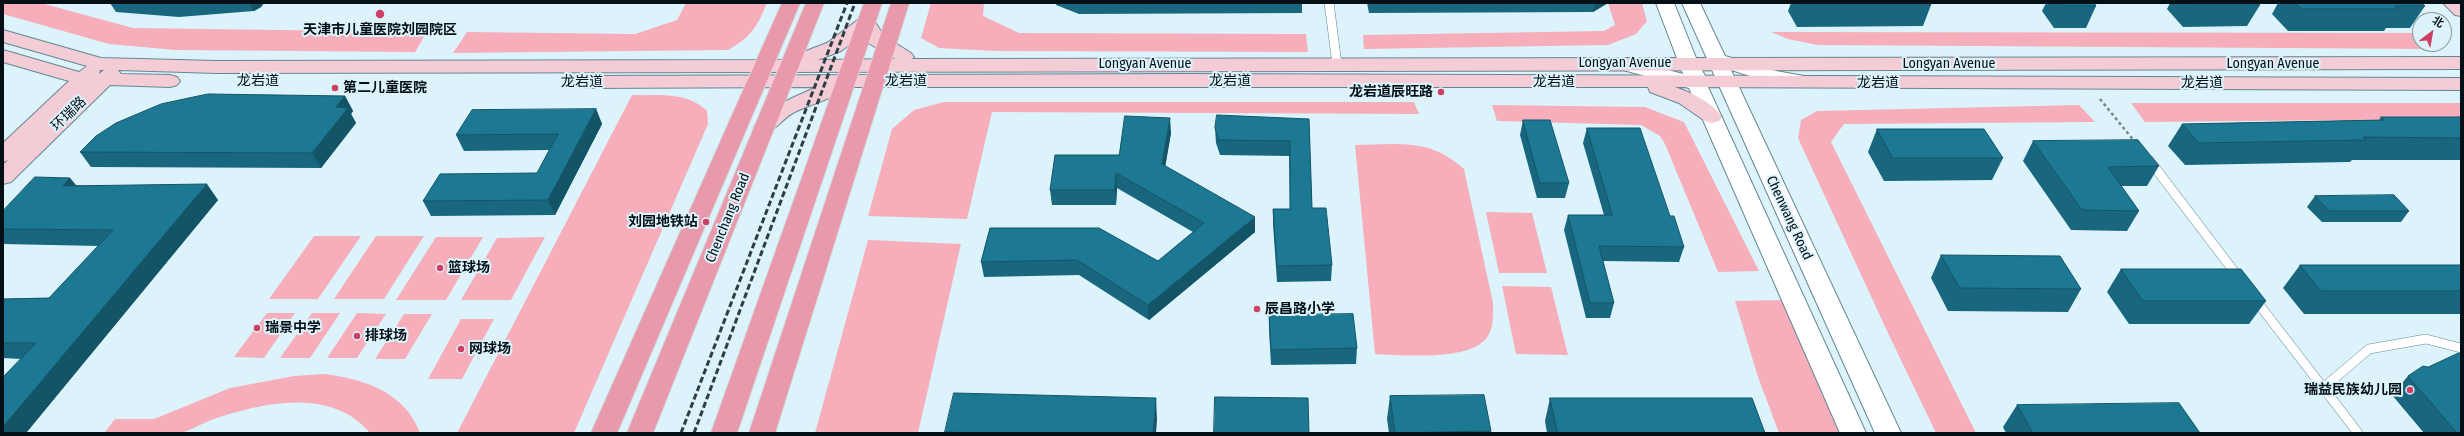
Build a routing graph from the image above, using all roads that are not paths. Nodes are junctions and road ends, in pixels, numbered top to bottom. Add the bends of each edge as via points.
1 (791, 3) edge
2 (815, 3) edge
3 (873, 3) edge
4 (900, 3) edge
5 (1329, 3) edge
6 (1665, 3) edge
7 (1691, 3) edge
8 (2452, 3) edge
9 (2461, 11) edge
10 (866, 24) junction
11 (1673, 25) junction
12 (3, 36) edge
13 (3, 56) edge
14 (1619, 63) junction
15 (1688, 63) junction
16 (1337, 64) junction
17 (2461, 64) edge
18 (120, 65) joint
19 (926, 65) junction
20 (880, 67) junction
21 (1722, 67) junction
22 (102, 72) junction
23 (785, 73) junction
24 (760, 74) junction
25 (849, 78) junction
26 (83, 79) junction
27 (1630, 82) junction
28 (1695, 82) junction
29 (2461, 84) edge
30 (1741, 114) junction
31 (1712, 117) junction
32 (764, 127) junction
33 (2138, 145) edge
34 (3, 155) edge
35 (3, 177) edge
36 (2461, 348) edge
37 (2324, 388) junction
38 (604, 433) edge
39 (640, 433) edge
40 (724, 433) edge
41 (762, 433) edge
42 (1853, 433) edge
43 (1888, 433) edge
44 (2358, 433) edge

1 - 24 main road
2 - 23 main road, Chenchang Road
3 - 10 main road
4 - 20 main road
5 - 16 lane
6 - 11 street, Chenwang Road
7 - 21 street, Chenwang Road
8 - 9 main road
10 - 20 main road via 872,35
10 - 23 main road via 834,47
10 - 25 main road
11 - 15 street, Chenwang Road
11 - 21 street via 1687,40
12 - 22 main road
13 - 26 main road, 龙岩道
14 - 15 main road, Longyan Avenue
14 - 16 main road, Longyan Avenue
14 - 28 street
15 - 21 main road, Longyan Avenue
15 - 28 street, Chenwang Road
16 - 19 main road, Longyan Avenue
17 - 21 main road, Longyan Avenue
18 - 22 main road, 环瑞路
18 - 24 main road, 龙岩道
19 - 20 main road
19 - 20 main road via 896,53
20 - 25 main road
20 - 27 main road, 龙岩道
20 - 41 main road
21 - 28 main road, 龙岩道
21 - 29 main road, 龙岩道 via 1809,82
21 - 30 street, Chenwang Road
22 - 24 main road, 龙岩道 via 729,82
22 - 26 main road, 龙岩道
22 - 35 main road, 环瑞路
23 - 24 main road, 龙岩道
23 - 25 main road, 龙岩道
23 - 32 main road, Chenchang Road
24 - 38 main road
25 - 32 main road via 785,109
25 - 40 main road
26 - 34 main road, 环瑞路
27 - 28 main road, 龙岩道
27 - 31 main road via 1683,97 1699,105
28 - 30 street via 1714,91
28 - 31 street, Chenwang Road
30 - 43 street, Chenwang Road
31 - 42 street, Chenwang Road
32 - 39 main road, Chenchang Road
33 - 37 lane
36 - 37 lane via 2426,338 2369,349
37 - 44 lane

